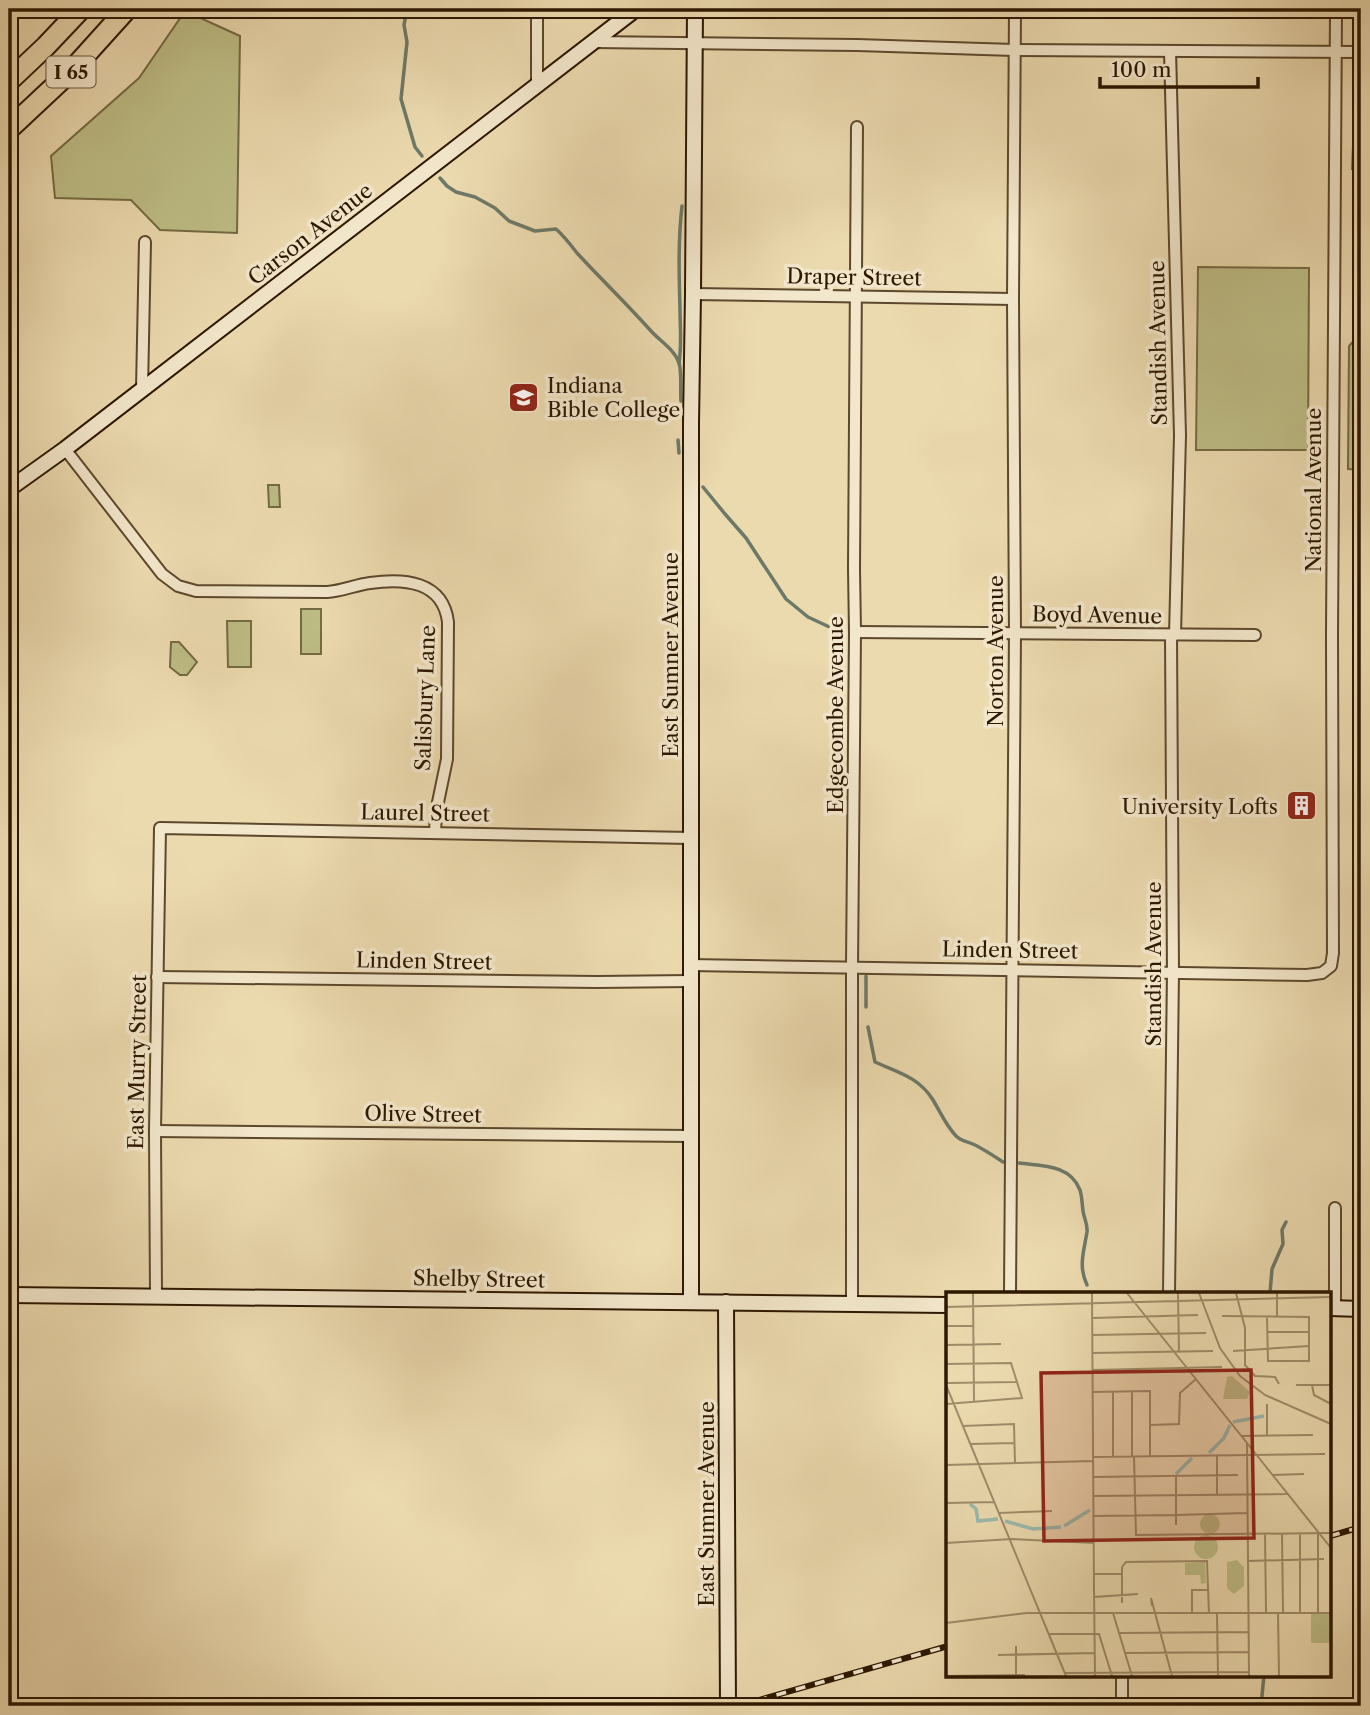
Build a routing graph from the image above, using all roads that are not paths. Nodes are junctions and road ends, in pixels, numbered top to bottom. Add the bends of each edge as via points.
1 (16, 9) edge
2 (81, 9) edge
3 (127, 9) edge
4 (537, 9) edge
5 (636, 9) edge
6 (695, 9) edge
7 (1015, 9) edge
8 (1336, 9) edge
9 (9, 16) edge
10 (593, 42) junction
11 (695, 43) junction
12 (1014, 50) junction
13 (1170, 51) junction
14 (1336, 51) junction
15 (1361, 52) edge
16 (9, 81) edge
17 (537, 85) junction
18 (857, 127) dead end
19 (9, 129) edge
20 (145, 242) dead end
21 (693, 294) junction
22 (856, 296) junction
23 (1013, 299) junction
24 (142, 389) junction
25 (65, 449) junction
26 (9, 489) edge
27 (855, 632) junction
28 (1015, 633) junction
29 (1173, 635) junction
30 (1255, 635) dead end
31 (160, 828) joint
32 (435, 833) junction
33 (690, 838) junction
34 (690, 965) junction
35 (852, 967) junction
36 (1012, 970) junction
37 (1327, 970) joint
38 (1173, 972) junction
39 (157, 977) junction
40 (690, 981) junction
41 (155, 1131) junction
42 (690, 1136) junction
43 (1335, 1208) dead end
44 (1010, 1292) edge
45 (1169, 1292) edge
46 (9, 1295) edge
47 (156, 1296) junction
48 (691, 1302) junction
49 (726, 1302) junction
50 (852, 1304) junction
51 (946, 1305) edge
52 (1333, 1308) edge
53 (1361, 1309) edge
54 (1122, 1676) edge
55 (728, 1706) edge
56 (1122, 1706) edge

1 - 9 street
2 - 16 highway, I 65
3 - 19 highway, I 65 via 72,70
4 - 17 street
5 - 10 main road, Carson Avenue
6 - 11 main road, East Sumner Avenue
7 - 12 street, Norton Avenue
8 - 14 street, National Avenue
10 - 11 street
10 - 17 main road, Carson Avenue
11 - 12 street
11 - 21 main road, East Sumner Avenue
12 - 13 street
12 - 23 street, Norton Avenue
13 - 14 street
13 - 29 street, Standish Avenue via 1180,435
14 - 15 street
14 - 37 street, National Avenue via 1333,953
17 - 24 main road, Carson Avenue
18 - 22 street, Edgecombe Avenue
20 - 24 street
21 - 22 street, Draper Street
21 - 33 main road, East Sumner Avenue
22 - 23 street, Draper Street
22 - 27 street, Edgecombe Avenue
23 - 28 street, Norton Avenue
24 - 25 main road, Carson Avenue
25 - 26 main road, Carson Avenue
25 - 32 street, Salisbury Lane via 156,567 178,586 206,592 327,592 370,583 409,583 432,591 444,606 447,622 447,754
27 - 28 street, Boyd Avenue
27 - 35 street, Edgecombe Avenue
28 - 29 street, Boyd Avenue
28 - 36 street, Norton Avenue
29 - 30 street, Boyd Avenue
29 - 38 street, Standish Avenue
31 - 32 street, Laurel Street
31 - 39 street, East Murry Street
32 - 33 street, Laurel Street
33 - 34 main road, East Sumner Avenue
34 - 35 street, Linden Street
34 - 40 main road, East Sumner Avenue
35 - 36 street, Linden Street
35 - 50 street, Edgecombe Avenue
36 - 38 street, Linden Street
36 - 44 street, Norton Avenue
37 - 38 street, Linden Street via 1315,975
38 - 45 street, Standish Avenue
39 - 40 street, Linden Street
39 - 41 street, East Murry Street
40 - 42 main road, East Sumner Avenue
41 - 42 street, Olive Street
41 - 47 street, East Murry Street
42 - 48 main road, East Sumner Avenue
43 - 52 street
46 - 47 main road, Shelby Street
47 - 48 main road, Shelby Street
48 - 49 main road, Shelby Street
49 - 50 main road, Shelby Street
49 - 55 main road, East Sumner Avenue
50 - 51 main road, Shelby Street
52 - 53 main road
54 - 56 street

